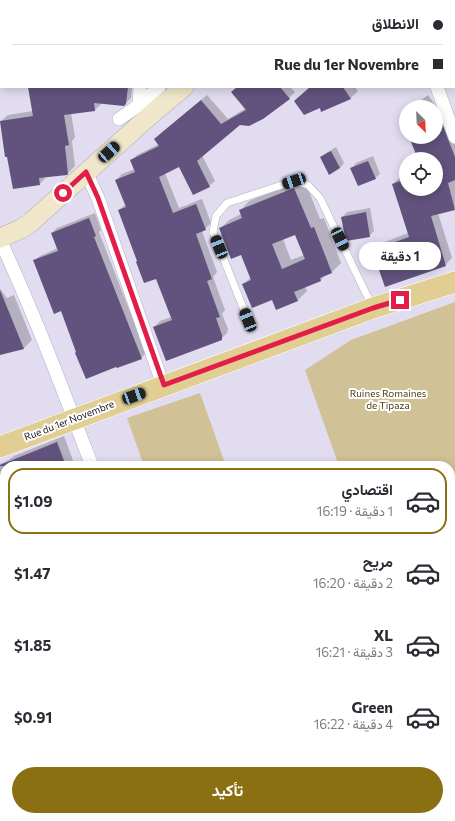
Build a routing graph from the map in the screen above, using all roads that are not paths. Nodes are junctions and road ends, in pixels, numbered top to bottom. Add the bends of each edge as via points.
1 (140, 88) edge
2 (158, 88) edge
3 (183, 88) edge
4 (437, 88) edge
5 (139, 104) junction
6 (119, 119) dead end
7 (455, 137) edge
8 (86, 172) junction
9 (0, 239) edge
10 (455, 282) edge
11 (373, 308) junction
12 (248, 320) dead end
13 (164, 385) junction
14 (74, 418) junction
15 (0, 447) edge
16 (90, 461) edge

1 - 5 street
2 - 5 street
3 - 8 main road
4 - 7 street
5 - 6 street
8 - 9 main road via 30,223
8 - 13 street via 98,198
9 - 14 street
10 - 11 main road, Rue du 1er Novembre
11 - 12 lane via 320,198 308,185 294,181 227,203 216,216 214,232
11 - 13 main road, Rue du 1er Novembre
13 - 14 main road, Rue du 1er Novembre
14 - 15 main road, Rue du 1er Novembre
14 - 16 street

